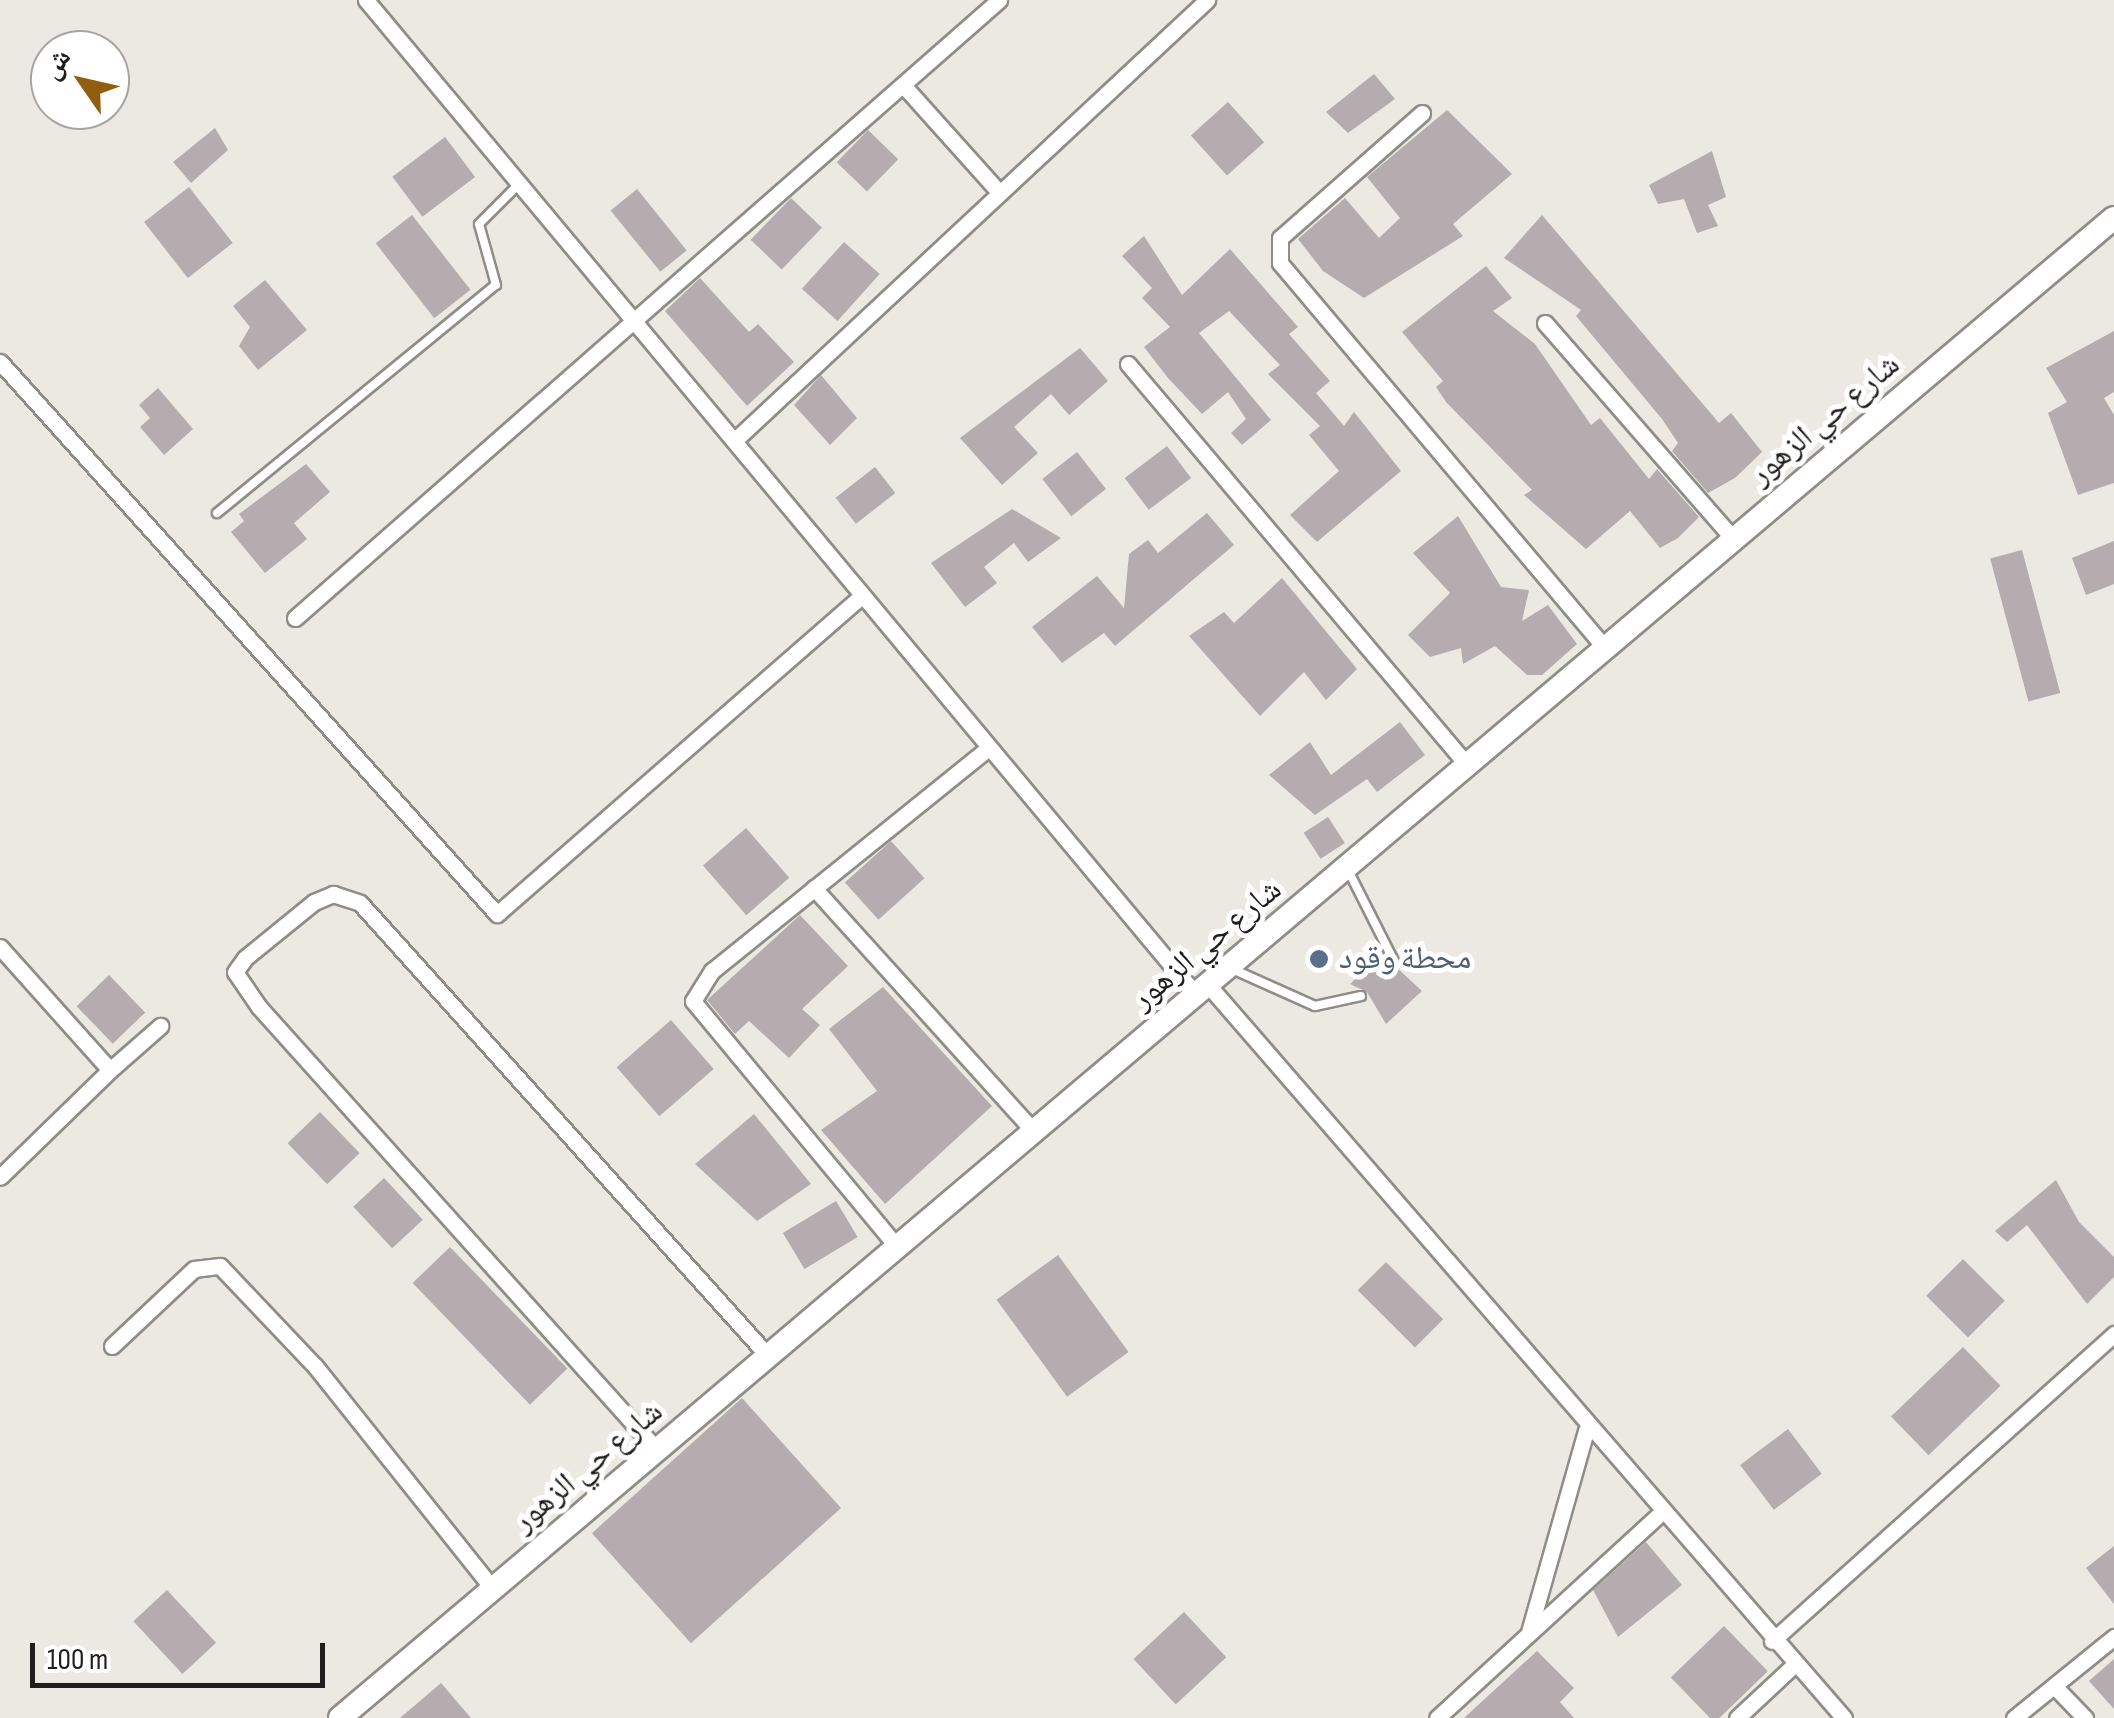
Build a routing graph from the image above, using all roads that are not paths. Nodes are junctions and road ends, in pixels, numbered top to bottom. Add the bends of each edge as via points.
1 (366, 0) edge
2 (999, 0) edge
3 (1207, 0) edge
4 (903, 86) junction
5 (1422, 113) dead end
6 (522, 180) junction
7 (1000, 194) junction
8 (2114, 218) edge
9 (634, 318) junction
10 (1545, 323) dead end
11 (0, 362) edge
12 (1128, 364) dead end
13 (734, 441) junction
14 (217, 513) dead end
15 (1734, 540) junction
16 (860, 597) junction
17 (295, 618) dead end
18 (1606, 649) junction
19 (987, 749) junction
20 (1468, 766) junction
21 (1347, 868) junction
22 (814, 888) junction
23 (0, 947) edge
24 (1394, 961) dead end
25 (1230, 968) junction
26 (1203, 991) junction
27 (1361, 996) dead end
28 (160, 1026) dead end
29 (110, 1070) junction
30 (1035, 1133) junction
31 (0, 1176) edge
32 (898, 1248) junction
33 (2114, 1334) edge
34 (112, 1346) dead end
35 (770, 1356) junction
36 (1586, 1430) junction
37 (658, 1450) junction
38 (1660, 1514) junction
39 (494, 1589) junction
40 (1529, 1632) junction
41 (2114, 1636) edge
42 (1772, 1641) junction
43 (1795, 1664) junction
44 (2056, 1688) junction
45 (340, 1718) edge
46 (1437, 1718) edge
47 (1737, 1718) edge
48 (1844, 1718) edge
49 (2014, 1718) edge
50 (2086, 1718) edge

1 - 6 street
2 - 4 street
3 - 7 street
4 - 7 street
4 - 9 street
5 - 18 street via 1280,238 1280,263
6 - 9 street
6 - 14 lane via 479,224 496,285
7 - 13 street
8 - 15 street, شارع حي الزهور
9 - 13 street
9 - 17 street
10 - 15 street
11 - 16 street via 497,914
12 - 20 street
13 - 16 street
15 - 18 street, شارع حي الزهور
16 - 19 street
18 - 20 street, شارع حي الزهور
19 - 22 street
19 - 26 street
20 - 21 street, شارع حي الزهور
21 - 24 lane
21 - 25 street, شارع حي الزهور
22 - 30 street
22 - 32 street via 712,970 697,989 696,1013
23 - 29 street
25 - 26 street, شارع حي الزهور
25 - 27 lane via 1315,1006
26 - 30 street, شارع حي الزهور
26 - 36 street
28 - 29 street
29 - 31 street
30 - 32 street, شارع حي الزهور
32 - 35 street, شارع حي الزهور
33 - 42 street
34 - 39 street via 194,1270 220,1266 327,1381
35 - 37 street, شارع حي الزهور
35 - 37 street via 360,903 333,894 314,902 245,958 235,972 259,1007
36 - 38 street
36 - 40 street
37 - 39 street, شارع حي الزهور
38 - 40 street
38 - 42 street
39 - 45 street, شارع حي الزهور
40 - 46 street
41 - 44 street
42 - 43 street
43 - 47 street
43 - 48 street
44 - 49 street
44 - 50 street

